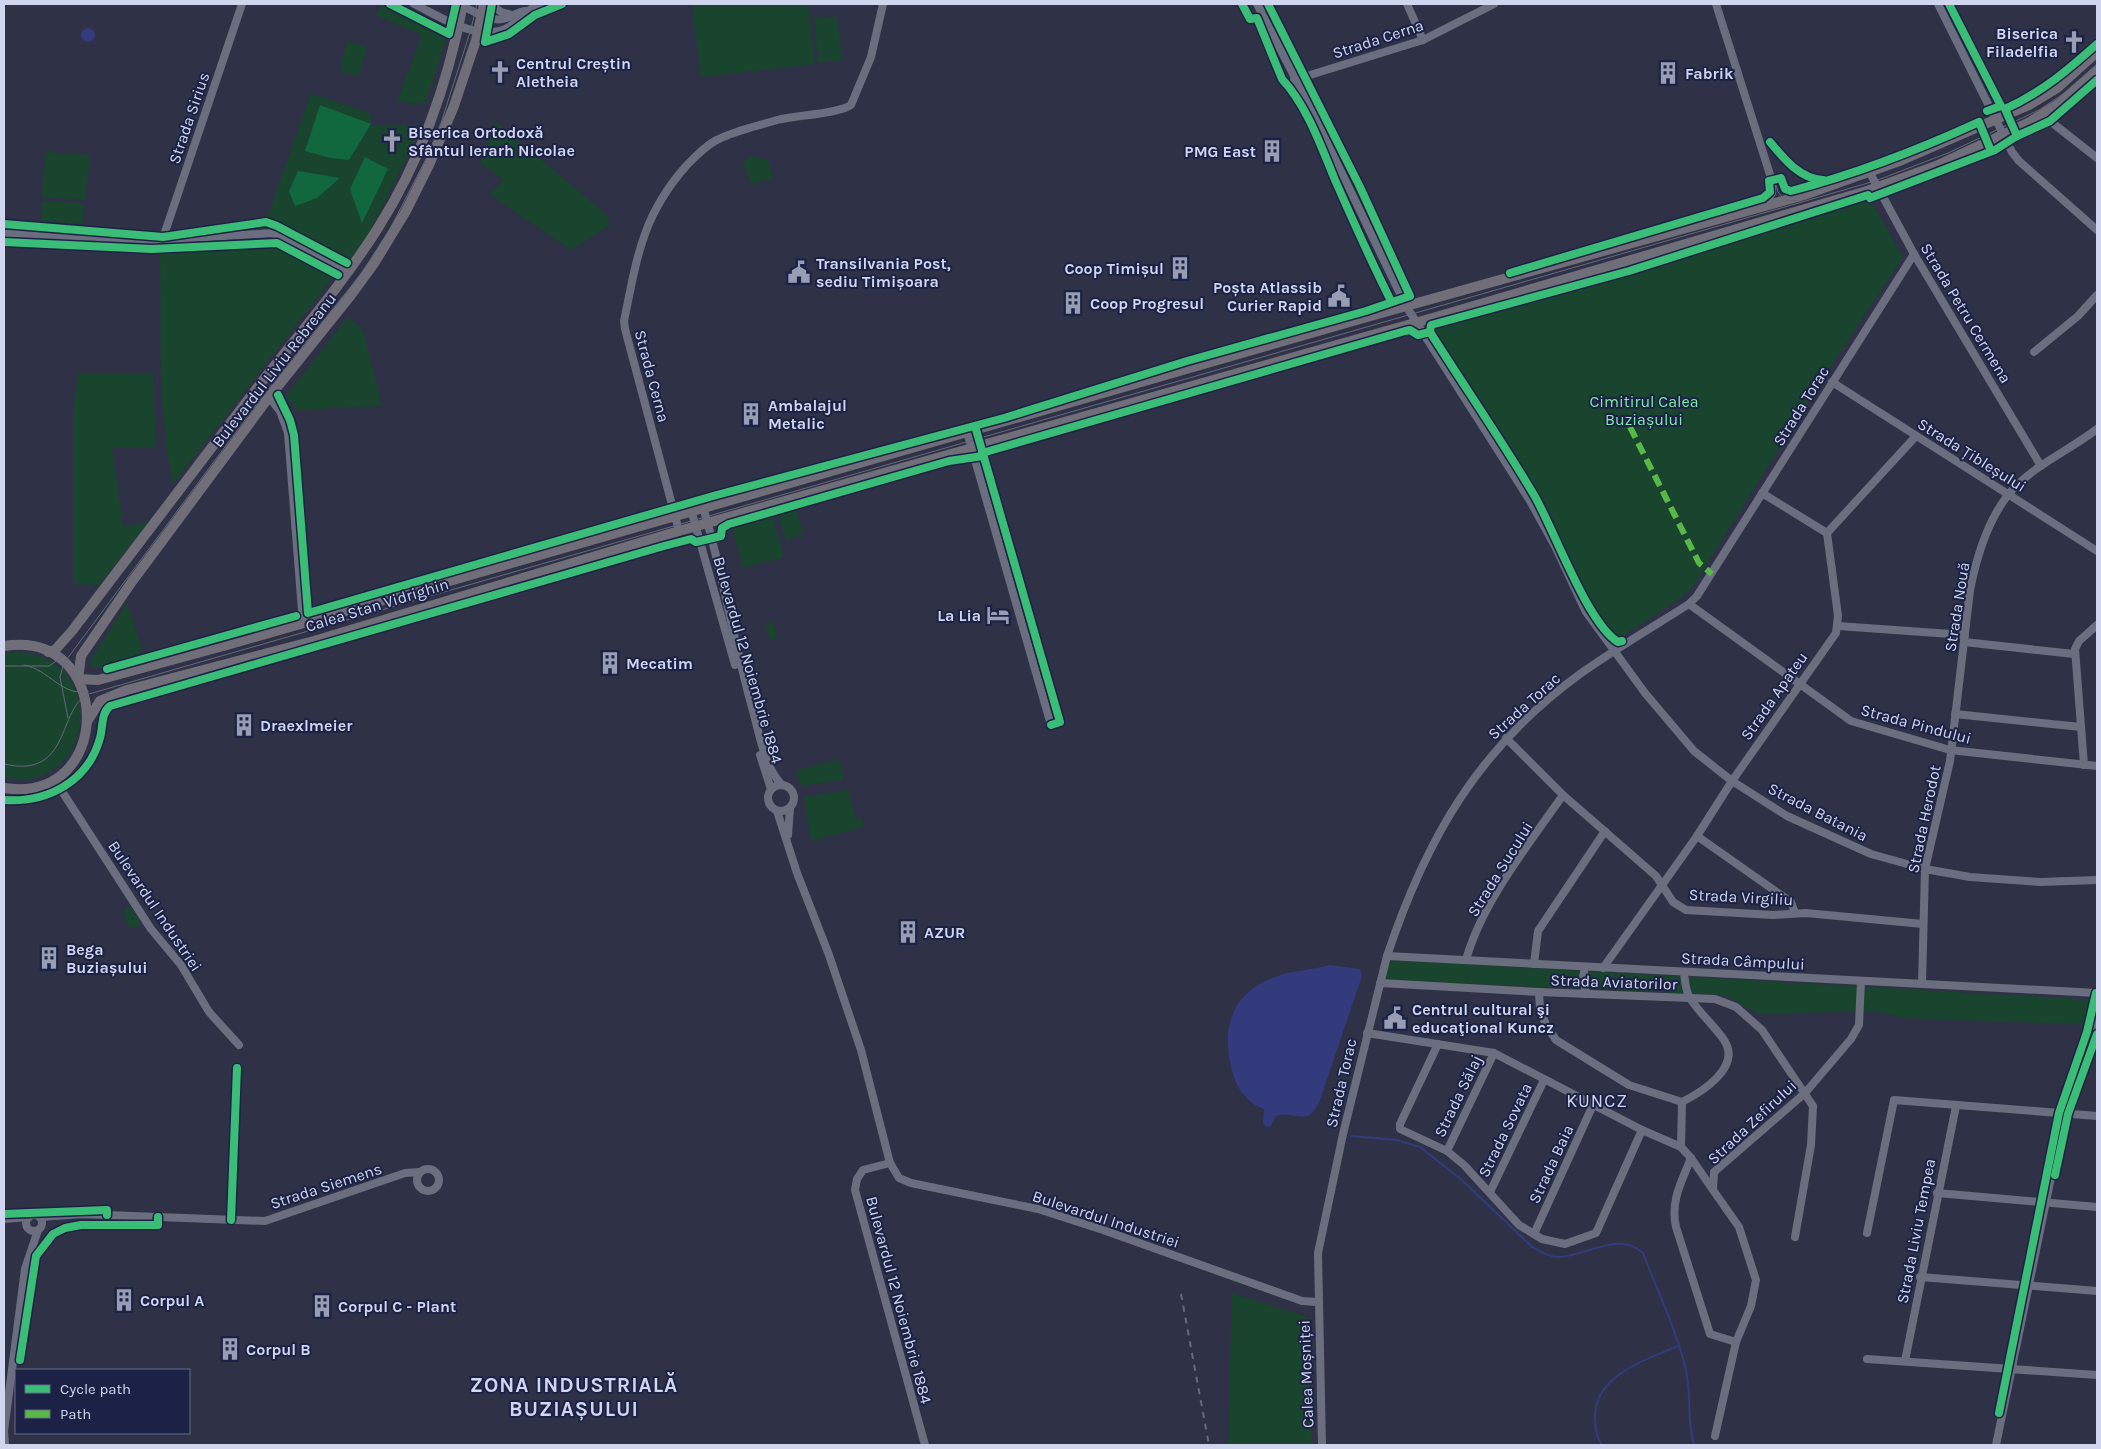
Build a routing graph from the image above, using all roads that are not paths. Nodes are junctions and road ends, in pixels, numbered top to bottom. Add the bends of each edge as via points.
1 (242, 4) edge
2 (414, 4) edge
3 (461, 4) edge
4 (491, 4) edge
5 (540, 4) edge
6 (883, 4) edge
7 (1269, 4) edge
8 (1407, 4) edge
9 (1494, 4) edge
10 (1716, 4) edge
11 (1938, 4) edge
12 (1258, 6) edge
13 (483, 9) edge
14 (525, 11) junction
15 (512, 15) junction
16 (459, 25) junction
17 (478, 31) junction
18 (1424, 40) junction
19 (2097, 52) edge
20 (2097, 71) edge
21 (1294, 80) junction
22 (2045, 114) junction
23 (1997, 119) junction
24 (2003, 135) junction
25 (2097, 158) edge
26 (1870, 173) junction
27 (1878, 187) junction
28 (1764, 205) junction
29 (2097, 230) edge
30 (4, 232) edge
31 (162, 241) junction
32 (1914, 254) junction
33 (347, 273) junction
34 (2097, 295) edge
35 (1406, 306) junction
36 (1418, 322) junction
37 (2034, 352) dead end
38 (1832, 382) junction
39 (269, 397) junction
40 (2097, 429) edge
41 (967, 432) junction
42 (1916, 436) junction
43 (971, 449) junction
44 (2041, 466) junction
45 (1762, 493) junction
46 (2009, 494) junction
47 (703, 507) junction
48 (691, 510) junction
49 (675, 515) junction
50 (708, 523) junction
51 (696, 527) junction
52 (679, 531) junction
53 (1827, 533) junction
54 (2097, 551) edge
55 (1689, 604) junction
56 (302, 623) junction
57 (2097, 625) edge
58 (1838, 626) junction
59 (1965, 639) junction
60 (4, 646) edge
61 (1615, 651) junction
62 (48, 652) junction
63 (2074, 654) junction
64 (78, 679) junction
65 (1799, 685) junction
66 (1955, 714) junction
67 (88, 720) junction
68 (1050, 725) dead end
69 (2081, 727) junction
70 (1506, 738) junction
71 (1950, 750) junction
72 (2084, 765) junction
73 (2097, 766) edge
74 (54, 779) junction
75 (1732, 781) junction
76 (782, 785) junction
77 (4, 788) edge
78 (771, 789) junction
79 (1563, 795) junction
80 (790, 808) junction
81 (777, 811) junction
82 (1605, 831) junction
83 (1697, 836) junction
84 (788, 840) junction
85 (1924, 869) junction
86 (2097, 880) edge
87 (1662, 883) junction
88 (1795, 913) junction
89 (1924, 924) junction
90 (1387, 956) junction
91 (1466, 960) junction
92 (1534, 964) junction
93 (1585, 967) junction
94 (1603, 968) junction
95 (1684, 972) junction
96 (1861, 981) junction
97 (1380, 983) junction
98 (1922, 984) junction
99 (1539, 992) junction
100 (2097, 993) edge
101 (1586, 994) junction
102 (1690, 998) junction
103 (2097, 1005) edge
104 (1367, 1033) junction
105 (1438, 1044) junction
106 (239, 1045) dead end
107 (1494, 1053) junction
108 (1544, 1080) junction
109 (1805, 1093) junction
110 (1682, 1102) junction
111 (1593, 1105) junction
112 (1956, 1106) junction
113 (2064, 1114) junction
114 (2097, 1116) edge
115 (1642, 1130) junction
116 (1681, 1148) junction
117 (1447, 1151) junction
118 (1691, 1158) junction
119 (890, 1163) junction
120 (1700, 1171) junction
121 (420, 1172) junction
122 (1714, 1172) junction
123 (396, 1178) junction
124 (416, 1182) junction
125 (1713, 1190) junction
126 (1490, 1192) junction
127 (1937, 1193) junction
128 (2046, 1204) junction
129 (2097, 1207) edge
130 (28, 1218) junction
131 (7, 1219) edge
132 (36, 1226) junction
133 (1868, 1233) dead end
134 (1534, 1234) junction
135 (1795, 1238) dead end
136 (1920, 1277) junction
137 (2029, 1285) junction
138 (2097, 1291) edge
139 (1318, 1302) junction
140 (1736, 1342) junction
141 (1867, 1359) dead end
142 (1905, 1361) junction
143 (2012, 1370) junction
144 (2097, 1375) edge
145 (1715, 1436) dead end
146 (5, 1445) edge
147 (924, 1445) edge
148 (1322, 1445) edge
149 (1996, 1445) edge

1 - 31 street, Strada Sirius
2 - 16 street
3 - 13 street
3 - 16 main road, Bulevardul Liviu Rebreanu
4 - 15 street
5 - 14 street
6 - 49 street, Strada Cerna via 871,57 851,105 842,110 791,117 718,139 700,152 673,181 651,216 642,238 624,321
7 - 12 street
8 - 18 street
9 - 18 street, Strada Cerna
10 - 28 street via 1772,180 1772,193
11 - 23 street
12 - 21 street, Strada Batania
13 - 15 street via 491,19 500,20
13 - 17 main road, Bulevardul Liviu Rebreanu
14 - 15 street
14 - 17 street via 519,20 502,30
16 - 17 street
16 - 33 main road, Bulevardul Liviu Rebreanu via 426,135 378,228
17 - 39 main road, Bulevardul Liviu Rebreanu via 454,106 406,211 374,264
18 - 21 street, Strada Cerna
19 - 23 main road, Calea Stan Vidrighin via 2048,94
20 - 22 main road, Calea Stan Vidrighin
21 - 35 street, Strada Batania
22 - 24 main road, Calea Stan Vidrighin
22 - 25 street
23 - 24 street
23 - 26 main road, Calea Stan Vidrighin
24 - 27 main road, Calea Stan Vidrighin via 1936,166
24 - 29 street via 2019,161
26 - 27 street, Strada Petru Cermena
26 - 28 main road, Calea Stan Vidrighin
27 - 32 street, Strada Petru Cermena
27 - 36 main road, Calea Stan Vidrighin
28 - 35 main road, Calea Stan Vidrighin
30 - 31 street
31 - 33 street via 272,233
32 - 38 street, Strada Torac
32 - 44 street, Strada Petru Cermena
33 - 62 main road, Bulevardul Liviu Rebreanu via 72,631 61,644
34 - 37 street via 2078,316
35 - 36 street, Strada Batania
35 - 41 main road, Calea Stan Vidrighin
36 - 43 main road, Calea Stan Vidrighin
36 - 61 street, Strada Batania via 1529,499 1586,612
38 - 42 street, Strada Țibleșului
38 - 45 street, Strada Torac
39 - 56 street via 280,411 288,432
39 - 64 main road, Bulevardul Liviu Rebreanu via 84,650 78,662
40 - 44 street, Strada Nouă
41 - 43 street
41 - 47 main road, Calea Stan Vidrighin
42 - 46 street, Strada Țibleșului
42 - 53 street
43 - 50 main road, Calea Stan Vidrighin
43 - 68 street
44 - 46 street, Strada Nouă
45 - 53 street
45 - 55 street, Strada Torac
46 - 54 street, Strada Țibleșului
46 - 59 street, Strada Nouă via 1985,538 1976,563
47 - 48 main road, Calea Stan Vidrighin
47 - 50 street, Bulevardul 12 Noiembrie 1884
48 - 49 main road, Calea Stan Vidrighin
48 - 51 street, Bulevardul 12 Noiembrie 1884
49 - 52 street, Strada Cerna
49 - 56 main road, Calea Stan Vidrighin
50 - 51 main road, Calea Stan Vidrighin
50 - 76 street, Bulevardul 12 Noiembrie 1884 via 760,737 772,772
51 - 52 main road, Calea Stan Vidrighin
51 - 78 street, Bulevardul 12 Noiembrie 1884
52 - 67 main road, Calea Stan Vidrighin via 314,641 121,692 100,701
53 - 58 street
55 - 61 street, Strada Torac
55 - 65 street, Strada Pindului
56 - 64 main road, Calea Stan Vidrighin via 98,680
57 - 63 street via 2079,641
58 - 59 street
58 - 65 street, Strada Apateu
59 - 63 street
59 - 66 street, Strada Nouă
60 - 62 main road via 28,646
61 - 70 street, Strada Torac via 1580,674
61 - 75 street, Strada Batania via 1681,737
62 - 64 main road via 64,663
63 - 69 street
64 - 67 main road via 87,702
65 - 71 street, Strada Pindului via 1851,721
65 - 75 street, Strada Apateu
66 - 69 street
66 - 71 street, Strada Nouă
67 - 74 main road via 79,754
69 - 72 street
70 - 79 street, Strada Virgiliu
70 - 90 street, Strada Torac via 1459,798 1424,858
71 - 72 street, Strada Pindului
71 - 85 street, Strada Herodot
72 - 73 street, Strada Pindului
74 - 77 main road via 30,788
74 - 106 street, Bulevardul Industriei via 151,928 181,965 209,1012
75 - 83 street, Strada Apateu
75 - 85 street, Strada Batania via 1787,816 1831,837 1871,854
76 - 78 street
76 - 80 street via 790,788 794,795
78 - 81 street via 768,799
79 - 82 street, Strada Virgiliu
79 - 91 street, Strada Sucului via 1491,904
80 - 81 street
80 - 84 street
81 - 84 street
82 - 87 street, Strada Virgiliu
82 - 92 street via 1538,931
83 - 87 street, Strada Apateu
83 - 88 street via 1791,902
84 - 119 street via 861,1050
85 - 86 street, Strada Batania via 2010,881
85 - 89 street, Strada Herodot
87 - 88 street, Strada Virgiliu via 1673,902 1686,910 1773,915
87 - 94 street, Strada Apateu
88 - 89 street, Strada Virgiliu
89 - 98 street, Strada Herodot
90 - 91 street, Strada Câmpului
90 - 97 street, Strada Torac
91 - 92 street, Strada Câmpului
92 - 93 street, Strada Câmpului
93 - 94 street, Strada Câmpului
93 - 101 street
94 - 95 street, Strada Câmpului
95 - 96 street, Strada Câmpului
95 - 102 street
96 - 98 street, Strada Câmpului
96 - 109 street, Strada Zefirului via 1860,1017 1856,1032
97 - 99 street, Strada Aviatorilor
97 - 104 street, Strada Torac
98 - 100 street, Strada Câmpului
99 - 101 street, Strada Aviatorilor
99 - 110 street via 1540,1009 1556,1040 1629,1085
101 - 102 street, Strada Aviatorilor
102 - 109 street, Strada Aviatorilor via 1725,1001 1751,1018
102 - 110 street via 1725,1041 1728,1058 1725,1068 1713,1081
103 - 113 street via 2090,1038
104 - 105 street
104 - 139 street, Strada Torac via 1320,1234
105 - 107 street
105 - 117 street via 1400,1128
107 - 108 street
107 - 117 street, Strada Sălaj
108 - 111 street
108 - 126 street, Strada Sovata
109 - 122 street, Strada Zefirului
109 - 135 street, Strada Aviatorilor via 1813,1106 1814,1117
110 - 116 street
111 - 115 street
111 - 134 street, Strada Baia
112 - 113 street
112 - 127 street, Strada Liviu Tempea
112 - 133 street via 1894,1100
113 - 114 street
113 - 128 street
115 - 116 street
115 - 134 street via 1598,1230 1592,1236 1565,1244 1550,1242
116 - 118 street
117 - 126 street
118 - 120 street
118 - 140 street via 1675,1199 1673,1216 1710,1334
119 - 139 street, Bulevardul Industriei via 899,1178 910,1183 1038,1209 1302,1301
119 - 147 street, Bulevardul 12 Noiembrie 1884 via 863,1170 855,1190
120 - 122 street
120 - 125 street
121 - 123 street, Strada Siemens via 405,1173
121 - 124 street
121 - 124 street via 428,1169 435,1172 437,1185 426,1191
122 - 125 street, Strada Zefirului
123 - 124 street, Strada Siemens
123 - 132 street, Strada Siemens via 265,1221 81,1214 54,1216
125 - 140 street, Strada Zefirului via 1739,1227 1756,1280 1751,1306
126 - 134 street via 1519,1225
127 - 128 street
127 - 136 street, Strada Liviu Tempea
128 - 129 street
128 - 137 street
130 - 131 street
130 - 132 street
130 - 132 street via 33,1215
131 - 132 street
132 - 146 street, Strada Siemens via 25,1269 4,1431
136 - 137 street
136 - 142 street, Strada Liviu Tempea
137 - 138 street
137 - 143 street
139 - 148 street, Calea Moșniței
140 - 145 street, Strada Zefirului
141 - 142 street
142 - 143 street
143 - 144 street
143 - 149 street

